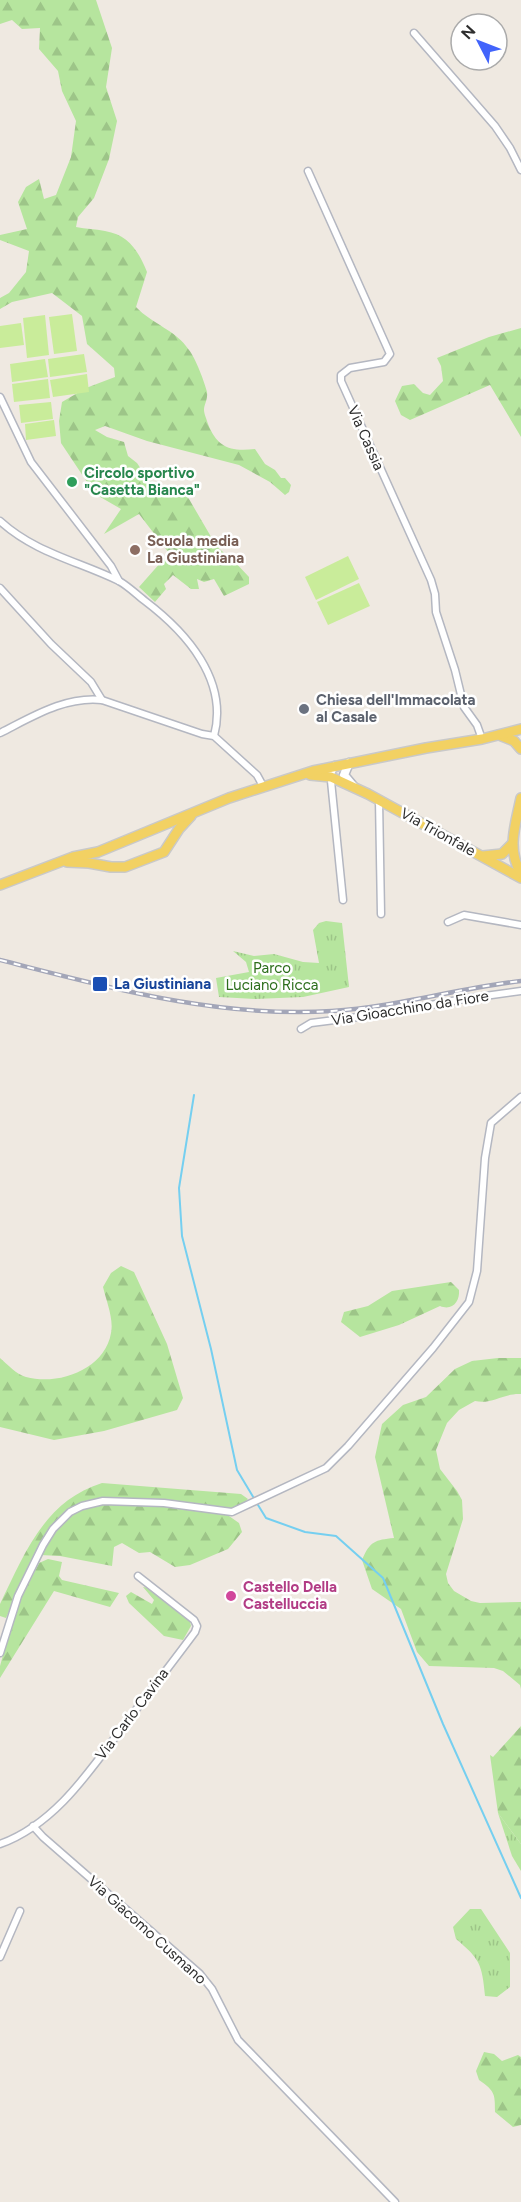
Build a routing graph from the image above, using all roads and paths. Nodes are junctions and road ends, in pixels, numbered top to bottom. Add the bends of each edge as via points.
1 (414, 33) dead end
2 (521, 170) edge
3 (308, 171) dead end
4 (0, 397) edge
5 (0, 521) edge
6 (120, 582) junction
7 (0, 588) edge
8 (102, 700) junction
9 (521, 729) edge
10 (0, 733) edge
11 (499, 735) junction
12 (214, 736) junction
13 (482, 739) junction
14 (521, 750) edge
15 (349, 763) junction
16 (335, 765) junction
17 (298, 776) junction
18 (331, 777) junction
19 (263, 786) junction
20 (355, 788) junction
21 (521, 798) edge
22 (379, 800) junction
23 (198, 809) junction
24 (157, 828) junction
25 (170, 841) junction
26 (513, 842) junction
27 (111, 846) junction
28 (481, 856) junction
29 (65, 862) junction
30 (118, 867) junction
31 (521, 873) edge
32 (521, 878) edge
33 (0, 885) edge
34 (343, 900) dead end
35 (381, 914) dead end
36 (448, 922) dead end
37 (521, 925) edge
38 (521, 991) edge
39 (301, 1029) dead end
40 (521, 1097) edge
41 (138, 1576) dead end
42 (0, 1653) edge
43 (33, 1826) junction
44 (0, 1844) edge
45 (20, 1911) dead end
46 (0, 1957) edge
47 (395, 2202) edge

1 - 2 street via 495,126
3 - 13 street, Via Cassia via 390,354 384,362 347,369 341,381 431,579 436,612 464,707
4 - 6 street via 31,462
5 - 6 street via 40,549
6 - 12 street via 166,618 195,649 213,688 217,715
7 - 8 street via 91,682
8 - 10 street via 61,704
8 - 12 street
9 - 11 main road
11 - 13 main road
11 - 14 main road via 514,741
12 - 19 street via 257,775
13 - 15 main road
15 - 16 main road
15 - 20 street via 344,775
16 - 17 main road
16 - 18 street
17 - 18 main road, Via Trionfale
17 - 19 main road
18 - 20 main road, Via Trionfale
18 - 34 street
19 - 23 main road
20 - 22 main road, Via Trionfale
21 - 26 main road
22 - 28 main road, Via Trionfale
22 - 35 street
23 - 24 main road
23 - 25 main road
24 - 25 main road via 167,831
24 - 27 main road
25 - 30 main road via 164,852
26 - 28 main road via 502,854
26 - 31 main road
27 - 29 main road
27 - 30 main road via 108,858
28 - 32 main road, Via Trionfale
29 - 30 main road
29 - 33 main road
36 - 37 street via 464,915
38 - 39 street, Via Gioacchino da Fiore via 311,1023
40 - 42 street via 491,1123 477,1271 470,1302 348,1446 326,1468 232,1512 164,1503 103,1501 70,1512 53,1528 43,1545 18,1596
41 - 43 street, Via Carlo Cavina via 194,1620 196,1630 76,1787
43 - 44 street, Via Carlo Cavina
43 - 47 street, Via Giacomo Cusmano via 200,1974 243,2046
45 - 46 street

